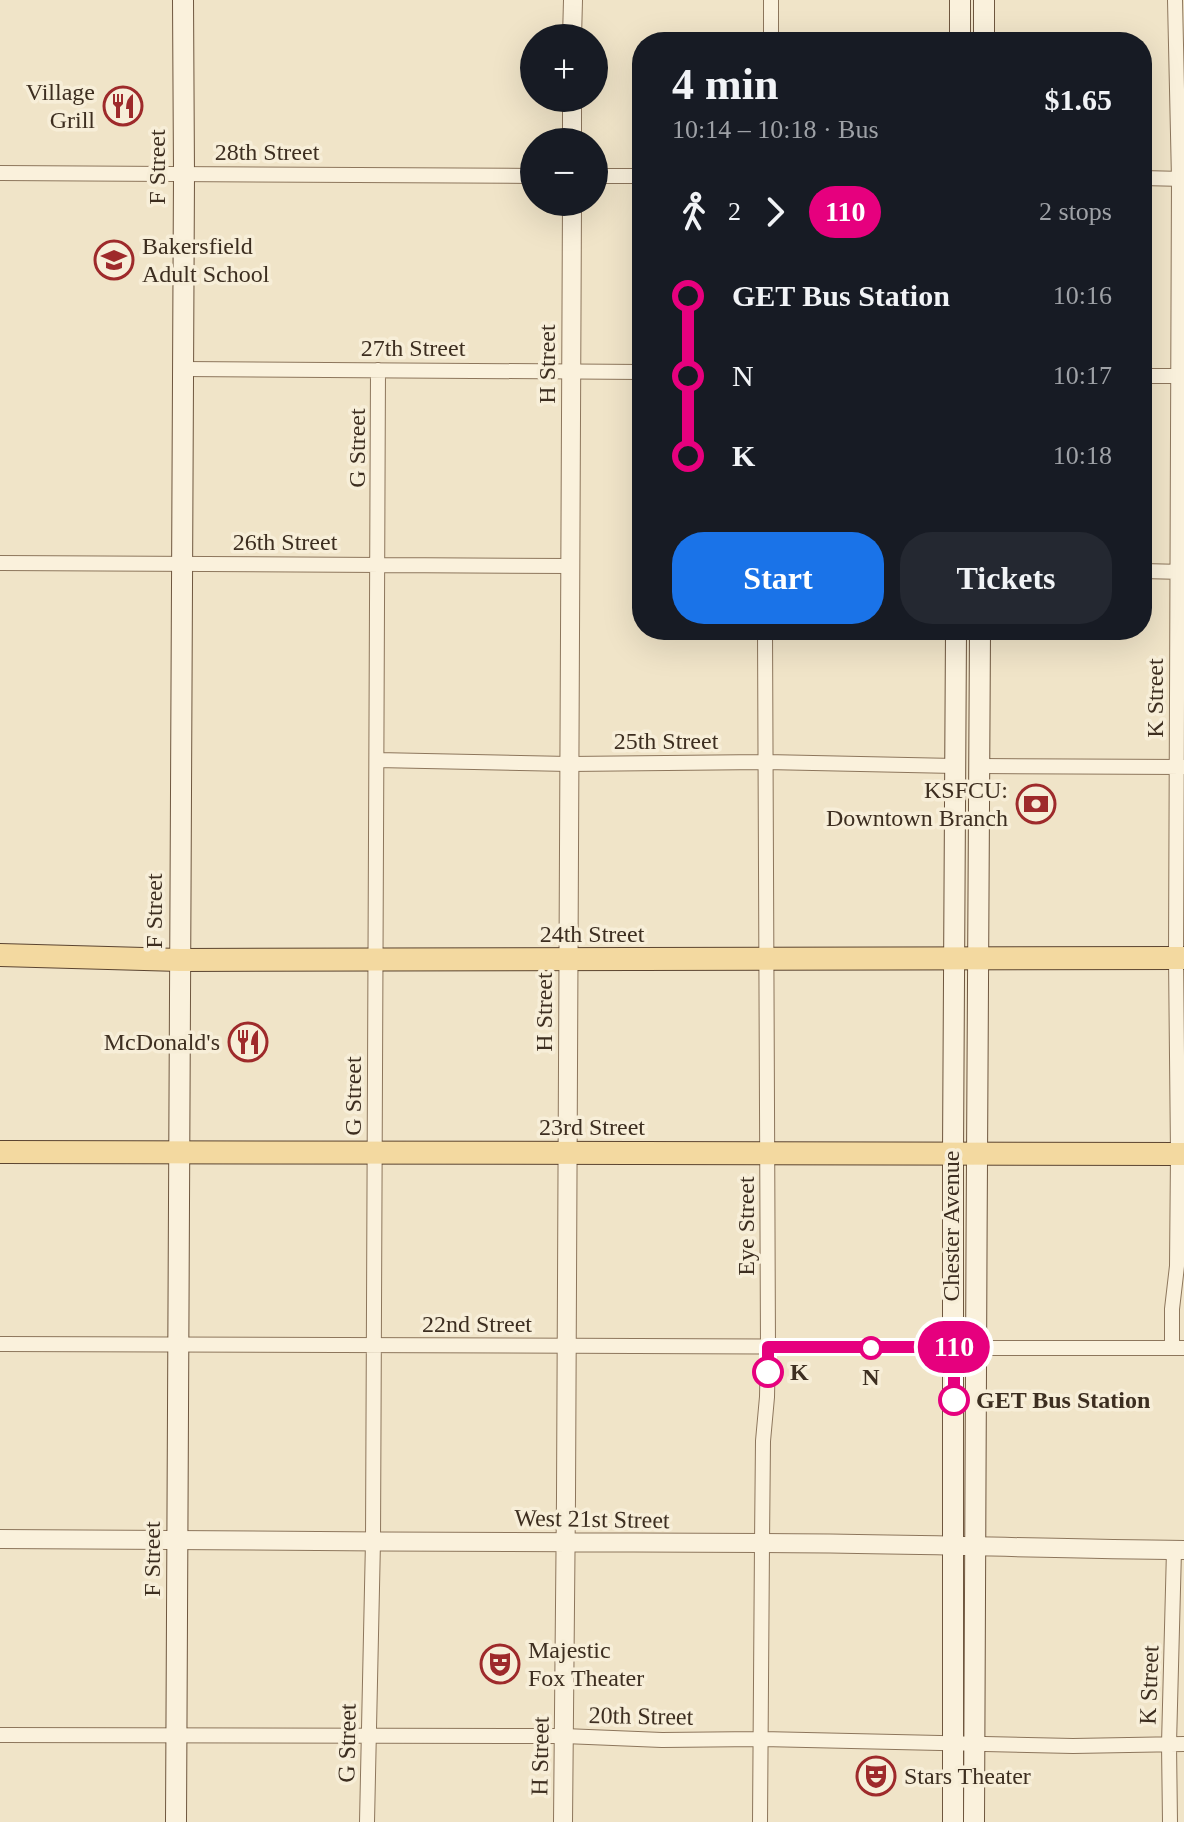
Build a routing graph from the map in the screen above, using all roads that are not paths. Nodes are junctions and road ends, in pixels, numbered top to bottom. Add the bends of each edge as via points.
1 (183, 0) edge
2 (573, 0) edge
3 (771, 0) edge
4 (960, 0) edge
5 (984, 0) edge
6 (1175, 0) edge
7 (572, 24) edge
8 (771, 32) edge
9 (960, 32) edge
10 (984, 32) edge
11 (0, 173) edge
12 (184, 174) junction
13 (520, 176) edge
14 (608, 176) edge
15 (632, 176) edge
16 (1152, 178) edge
17 (1182, 179) edge
18 (572, 216) edge
19 (183, 369) junction
20 (378, 370) junction
21 (571, 370) junction
22 (632, 372) edge
23 (1152, 376) edge
24 (1181, 376) edge
25 (0, 563) edge
26 (182, 564) junction
27 (379, 565) junction
28 (570, 566) junction
29 (1152, 571) edge
30 (1181, 572) edge
31 (765, 640) edge
32 (956, 640) edge
33 (980, 640) edge
34 (377, 760) junction
35 (766, 762) junction
36 (569, 764) junction
37 (955, 766) junction
38 (979, 766) junction
39 (1180, 767) edge
40 (979, 843) junction
41 (0, 955) edge
42 (1180, 958) edge
43 (767, 959) junction
44 (954, 959) junction
45 (978, 959) junction
46 (180, 960) junction
47 (376, 960) junction
48 (569, 960) junction
49 (0, 1152) edge
50 (179, 1152) junction
51 (375, 1153) junction
52 (568, 1153) junction
53 (768, 1153) junction
54 (953, 1154) junction
55 (976, 1154) junction
56 (1181, 1154) edge
57 (0, 1344) edge
58 (179, 1345) junction
59 (374, 1346) junction
60 (567, 1346) junction
61 (768, 1347) junction
62 (954, 1347) junction
63 (978, 1348) junction
64 (1178, 1348) edge
65 (0, 1539) edge
66 (178, 1540) junction
67 (373, 1541) junction
68 (566, 1542) junction
69 (762, 1543) junction
70 (953, 1547) junction
71 (975, 1547) junction
72 (1179, 1550) edge
73 (0, 1735) edge
74 (177, 1735) junction
75 (369, 1735) junction
76 (564, 1736) junction
77 (759, 1739) junction
78 (952, 1743) junction
79 (974, 1744) junction
80 (1177, 1744) edge
81 (176, 1822) edge
82 (367, 1822) edge
83 (563, 1822) edge
84 (760, 1822) edge
85 (953, 1822) edge
86 (974, 1822) edge
87 (1170, 1822) edge

1 - 12 main road, F Street
2 - 7 street
3 - 8 street
4 - 9 main road
5 - 10 main road
6 - 17 street, K Street
11 - 12 street, 28th Street
12 - 13 street, 28th Street
12 - 19 main road, F Street
14 - 15 street
16 - 17 street
17 - 24 street, K Street
18 - 21 street, H Street
19 - 20 street, 27th Street
19 - 26 main road, F Street
20 - 21 street, 27th Street
20 - 27 street, G Street
21 - 22 street, 27th Street
21 - 28 street, H Street
23 - 24 street
24 - 30 street, K Street
25 - 26 street, 26th Street
26 - 27 street, 26th Street
26 - 46 main road, F Street
27 - 28 street, 26th Street
27 - 34 street, G Street
28 - 36 street, H Street
29 - 30 street
30 - 39 street, K Street
31 - 35 street, Eye Street
32 - 37 main road, Chester Avenue
33 - 38 main road, Chester Avenue
34 - 36 street, 25th Street
34 - 47 street, G Street
35 - 36 street, 25th Street
35 - 37 street, 25th Street
35 - 43 street, Eye Street
36 - 48 street, H Street
37 - 40 main road via 968,830
37 - 44 main road, Chester Avenue
38 - 39 street
38 - 40 main road, Chester Avenue
39 - 42 street, K Street
40 - 45 main road, Chester Avenue
41 - 46 main road, 24th Street
42 - 45 main road, 24th Street
42 - 56 street, K Street
43 - 44 main road, 24th Street
43 - 48 main road, 24th Street
43 - 53 street, Eye Street
44 - 45 main road, 24th Street
44 - 54 main road, Chester Avenue
45 - 55 main road, Chester Avenue
46 - 47 main road, 24th Street
46 - 50 main road, F Street
47 - 48 main road, 24th Street
47 - 51 street, G Street
48 - 52 street, H Street
49 - 50 main road, 23rd Street
50 - 51 main road, 23rd Street
50 - 58 main road, F Street
51 - 52 main road, 23rd Street
51 - 59 street, G Street
52 - 53 main road, 23rd Street
52 - 60 street, H Street
53 - 54 main road, 23rd Street
53 - 61 street, Eye Street
54 - 55 main road, 23rd Street
54 - 62 main road, Chester Avenue
55 - 56 main road, 23rd Street
55 - 63 main road, Chester Avenue
56 - 64 street, K Street via 1172,1309
57 - 58 street, 22nd Street
58 - 59 street, 22nd Street
58 - 66 main road, F Street
59 - 60 street, 22nd Street
59 - 67 street, G Street
60 - 61 street, 22nd Street
60 - 68 street, H Street
61 - 62 street, 22nd Street
61 - 69 street, Eye Street
62 - 70 main road, Chester Avenue
63 - 64 street
63 - 71 main road, Chester Avenue
65 - 66 street, West 21st Street
66 - 67 street, West 21st Street
66 - 74 main road, F Street
67 - 68 street, West 21st Street
67 - 75 street, G Street
68 - 69 street, West 21st Street
68 - 76 street, H Street
69 - 70 street, West 21st Street
69 - 77 street, Eye Street
70 - 71 street, West 21st Street
70 - 78 main road, Chester Avenue
71 - 72 street, West 21st Street
71 - 79 main road, Chester Avenue
72 - 80 street, K Street
73 - 74 street, 20th Street
74 - 75 street, 20th Street
74 - 81 main road, F Street
75 - 76 street, 20th Street
75 - 82 street, G Street
76 - 77 street, 20th Street
76 - 83 street, H Street
77 - 78 street, 20th Street
77 - 84 street, Eye Street
78 - 79 street, 20th Street
78 - 85 main road, Chester Avenue
79 - 80 street, 20th Street
79 - 86 main road, Chester Avenue
80 - 87 street, K Street

